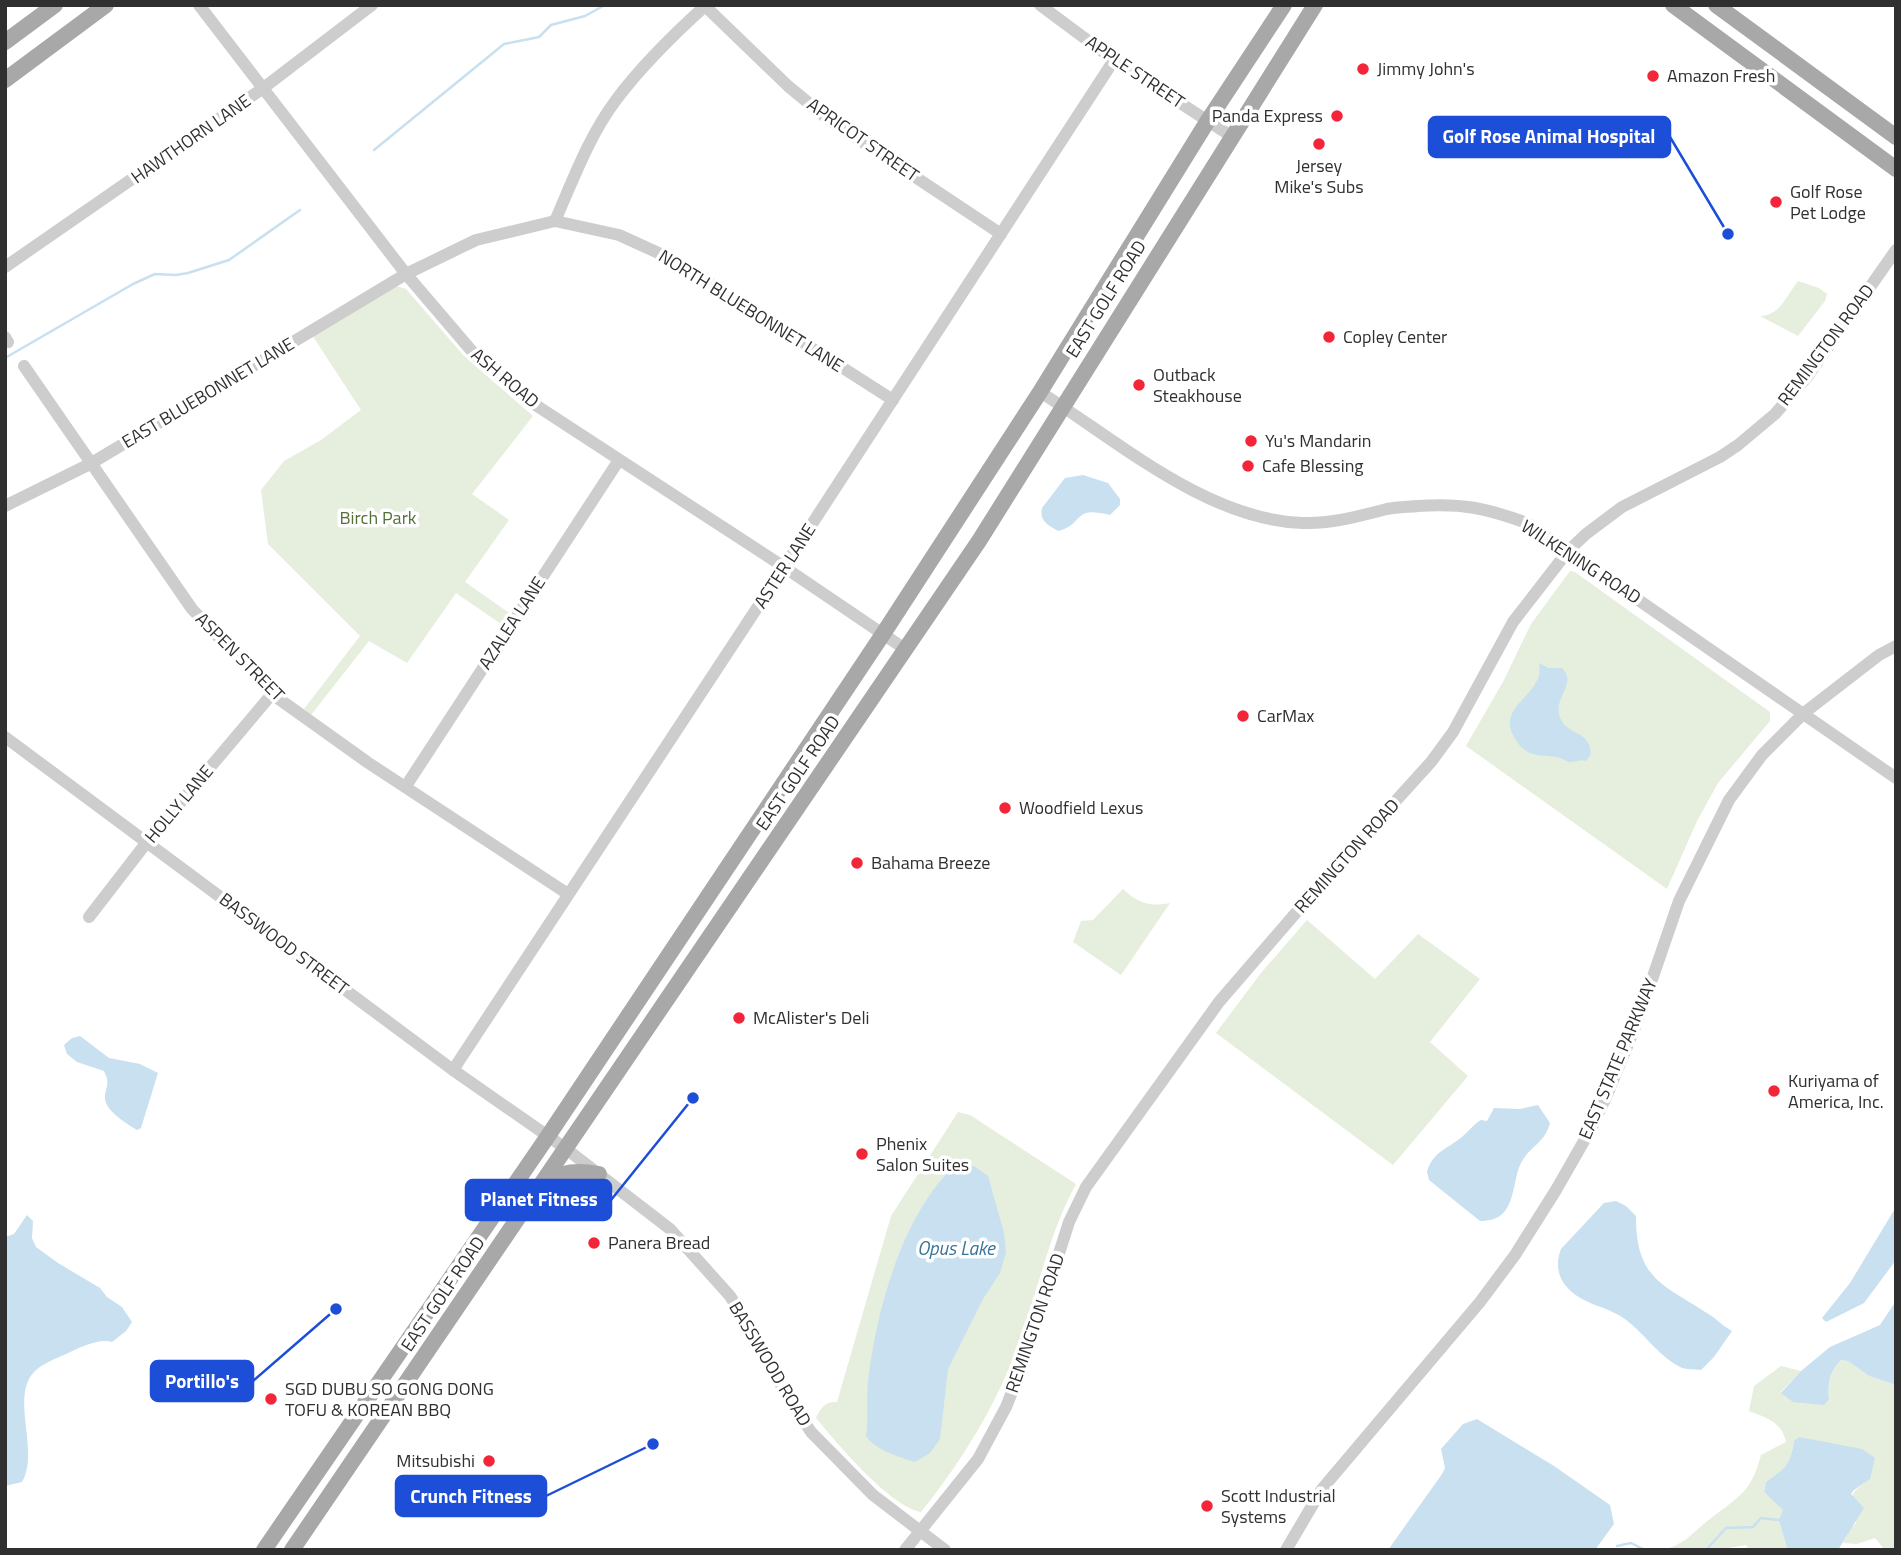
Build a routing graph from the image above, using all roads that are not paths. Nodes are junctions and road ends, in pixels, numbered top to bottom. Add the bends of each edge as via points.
1 (55, 5) edge
2 (106, 5) edge
3 (199, 5) edge
4 (372, 5) edge
5 (704, 5) edge
6 (1040, 5) edge
7 (1284, 5) edge
8 (1315, 5) edge
9 (1673, 5) edge
10 (1716, 5) edge
11 (5, 42) edge
12 (1114, 60) junction
13 (5, 80) edge
14 (262, 89) junction
15 (1207, 122) junction
16 (1231, 136) junction
17 (1896, 137) edge
18 (1896, 169) edge
19 (555, 221) junction
20 (1001, 234) junction
21 (1896, 250) edge
22 (5, 267) edge
23 (406, 274) junction
24 (24, 366) dead end
25 (1040, 393) junction
26 (893, 400) junction
27 (1062, 406) junction
28 (619, 460) junction
29 (90, 464) junction
30 (5, 506) edge
31 (1568, 551) junction
32 (785, 567) junction
33 (883, 634) junction
34 (1896, 646) edge
35 (905, 649) junction
36 (272, 694) junction
37 (1804, 713) junction
38 (5, 737) edge
39 (1896, 778) edge
40 (406, 786) junction
41 (147, 842) junction
42 (568, 894) junction
43 (89, 917) dead end
44 (453, 1070) junction
45 (548, 1136) junction
46 (565, 1148) junction
47 (599, 1174) junction
48 (539, 1187) junction
49 (922, 1531) junction
50 (264, 1550) edge
51 (292, 1550) edge
52 (905, 1550) edge
53 (945, 1550) edge
54 (1286, 1550) edge

1 - 11 main road
2 - 13 main road
3 - 14 street, ASH ROAD
4 - 14 street, HAWTHORN LANE
5 - 19 street via 656,51 614,102
5 - 20 street, APRICOT STREET via 828,120
6 - 12 street, APPLE STREET
7 - 15 main road, EAST GOLF ROAD
8 - 16 main road, EAST GOLF ROAD
9 - 18 main road
10 - 17 main road
12 - 15 street, APPLE STREET
12 - 20 street, ASTER LANE
14 - 22 street, HAWTHORN LANE
14 - 23 street, ASH ROAD
15 - 16 street, APPLE STREET
15 - 25 main road, EAST GOLF ROAD
16 - 27 main road, EAST GOLF ROAD
19 - 23 street, NORTH BLUEBONNET LANE via 476,240
19 - 26 street, NORTH BLUEBONNET LANE via 619,235 677,261
20 - 26 street, ASTER LANE
21 - 31 street, REMINGTON ROAD via 1807,377 1774,414 1720,457 1622,507
23 - 28 street, ASH ROAD via 476,356 534,404
23 - 29 street, EAST BLUEBONNET LANE
24 - 29 street, ASPEN STREET
25 - 27 street, WILKENING ROAD
25 - 33 main road, EAST GOLF ROAD
26 - 32 street, ASTER LANE
27 - 31 street, WILKENING ROAD via 1171,478 1262,517 1304,523 1351,519 1390,509 1468,505 1527,523
27 - 35 main road, EAST GOLF ROAD via 979,541
28 - 32 street, ASH ROAD
28 - 40 street, AZALEA LANE
29 - 30 street, EAST BLUEBONNET LANE
29 - 36 street, ASPEN STREET via 191,609
31 - 37 street, WILKENING ROAD
31 - 49 street, REMINGTON ROAD via 1513,622 1453,732 1431,762 1219,1002 1093,1175 1069,1222 1006,1407 978,1459
32 - 33 street, ASH ROAD
32 - 42 street, ASTER LANE
33 - 35 street, ASH ROAD
33 - 45 main road, EAST GOLF ROAD
34 - 37 street, EAST STATE PARKWAY via 1879,654
35 - 46 main road, EAST GOLF ROAD
36 - 40 street, ASPEN STREET
36 - 41 street, HOLLY LANE
37 - 39 street, WILKENING ROAD
37 - 54 street, EAST STATE PARKWAY via 1762,755 1729,800 1679,901 1638,1020 1592,1127 1556,1190 1480,1302 1336,1470
38 - 41 street, BASSWOOD STREET
40 - 42 street, ASPEN STREET
41 - 43 street, HOLLY LANE
41 - 44 street, BASSWOOD STREET
42 - 44 street, ASTER LANE
44 - 45 street, BASSWOOD STREET
45 - 46 street, BASSWOOD STREET
45 - 50 main road, EAST GOLF ROAD
46 - 47 street, BASSWOOD ROAD
46 - 48 main road, EAST GOLF ROAD
47 - 48 main road via 568,1172
47 - 49 street, BASSWOOD ROAD via 692,1251 730,1296 811,1432 873,1495
48 - 51 main road, EAST GOLF ROAD
49 - 52 street, REMINGTON ROAD
49 - 53 street, BASSWOOD ROAD

